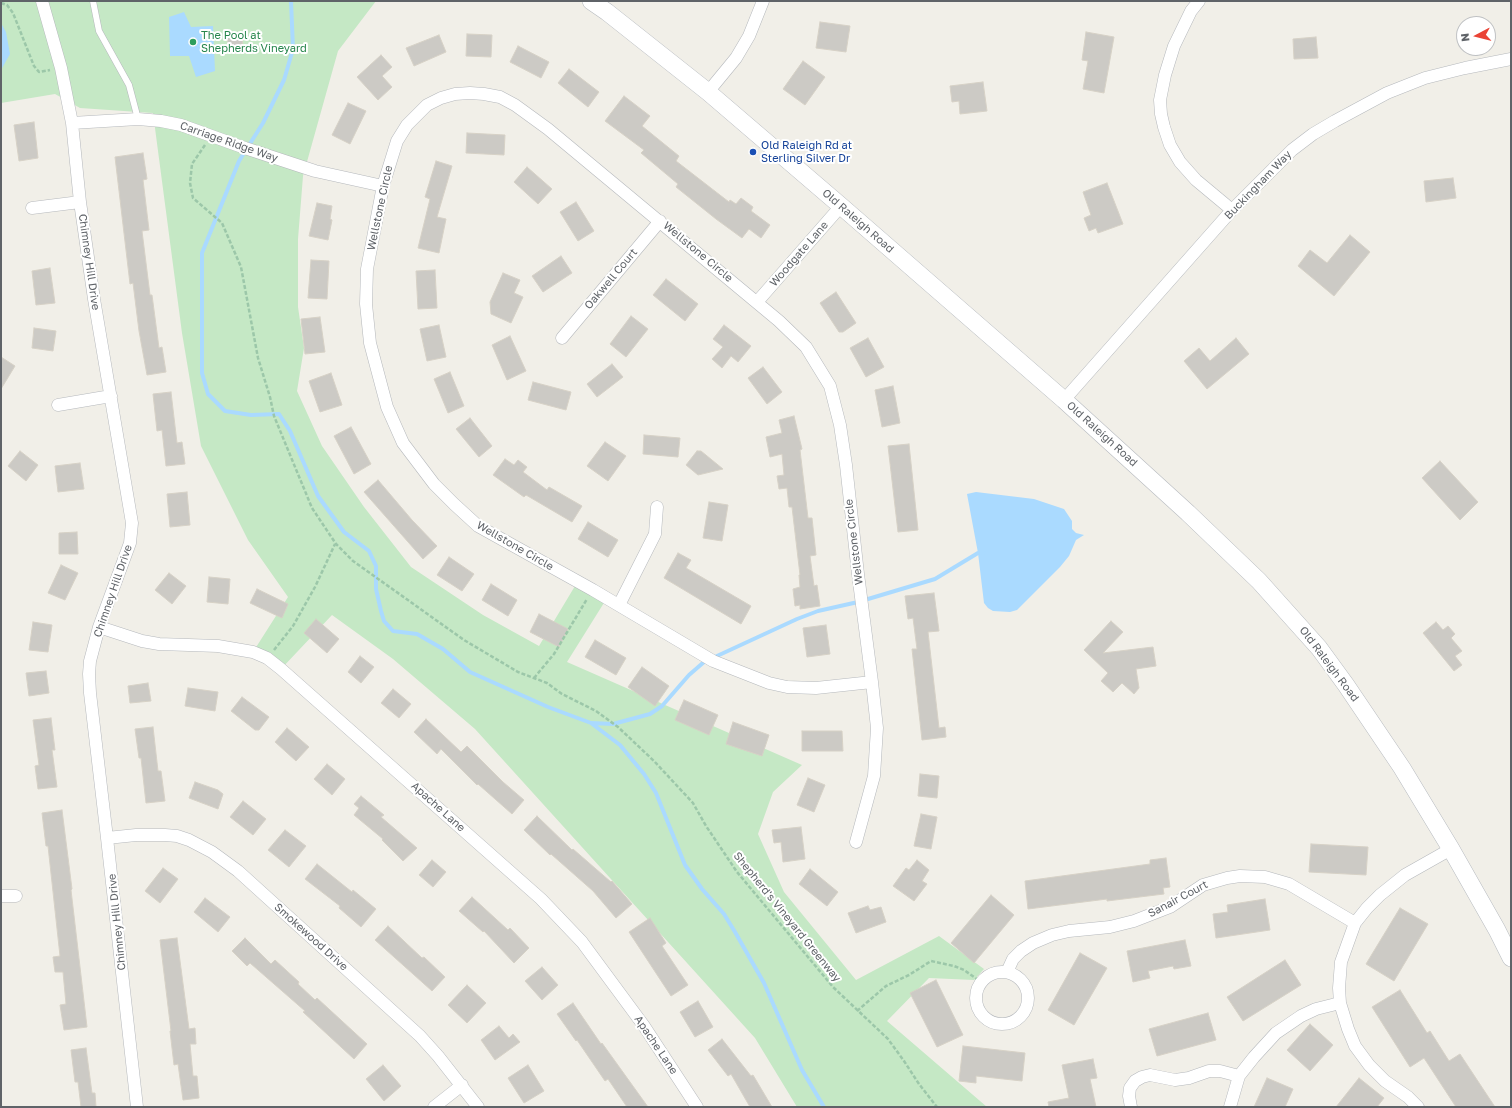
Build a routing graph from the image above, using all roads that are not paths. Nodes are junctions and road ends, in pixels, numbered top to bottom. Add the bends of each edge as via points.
1 (93, 1) edge
2 (590, 1) edge
3 (762, 1) edge
4 (1199, 1) edge
5 (44, 3) edge
6 (1511, 59) edge
7 (708, 92) junction
8 (138, 119) junction
9 (72, 123) junction
10 (383, 186) junction
11 (80, 202) junction
12 (841, 206) junction
13 (32, 208) dead end
14 (1232, 210) junction
15 (660, 221) junction
16 (757, 302) junction
17 (562, 338) dead end
18 (111, 396) junction
19 (1064, 400) junction
20 (58, 405) dead end
21 (657, 507) dead end
22 (619, 605) junction
23 (99, 628) junction
24 (872, 682) junction
25 (107, 838) junction
26 (856, 842) dead end
27 (1451, 848) junction
28 (1, 896) edge
29 (16, 896) dead end
30 (1355, 923) junction
31 (1511, 958) edge
32 (1007, 972) junction
33 (1340, 1003) junction
34 (1239, 1076) junction
35 (462, 1085) junction
36 (137, 1107) edge
37 (434, 1107) edge
38 (478, 1107) edge
39 (697, 1107) edge
40 (1131, 1107) edge
41 (1230, 1107) edge
42 (1418, 1107) edge

1 - 8 lane via 99,31 129,85
2 - 7 main road, Old Raleigh Road
3 - 7 street via 749,36 736,58
4 - 14 street via 1191,11 1174,46 1160,100 1161,114 1170,145 1180,162 1196,180
5 - 9 street, Chimney Hill Drive
6 - 14 street, Buckingham Way via 1425,78 1387,93 1335,121 1292,150
7 - 12 main road, Old Raleigh Road
8 - 9 street, Carriage Ridge Way
8 - 10 street, Carriage Ridge Way via 181,125 315,171
9 - 11 street, Chimney Hill Drive
10 - 15 street, Wellstone Circle via 397,141 416,114 441,98 455,94 484,94 500,98 548,129
10 - 22 street, Wellstone Circle via 367,269 366,304 376,369 387,407 404,443 434,484 478,526
11 - 13 street
11 - 18 street, Chimney Hill Drive
12 - 16 street, Woodgate Lane
12 - 19 main road, Old Raleigh Road
14 - 19 street, Buckingham Way
15 - 16 street, Wellstone Circle
15 - 17 street, Oakwell Court
16 - 24 street, Wellstone Circle via 806,347 830,386 840,425 846,465
18 - 20 street
18 - 23 street, Chimney Hill Drive via 132,523 130,543
19 - 27 main road, Old Raleigh Road via 1228,550 1310,638 1346,685 1402,768
21 - 22 street via 655,534
22 - 24 street, Wellstone Circle via 713,661 769,683 787,687 816,688
23 - 25 street, Chimney Hill Drive via 89,674
23 - 39 street, Apache Lane via 159,644 218,646 253,652 267,658 281,669 541,899 582,942 644,1026
24 - 26 street, Wellstone Circle via 877,728 874,776
25 - 35 street, Smokewood Drive via 136,835 177,836 212,852 238,871 400,1017
25 - 36 street, Chimney Hill Drive
27 - 30 street via 1405,875 1380,895
27 - 31 main road, Old Raleigh Road
28 - 29 street
30 - 32 street, Sanair Court via 1289,884 1265,877 1240,876 1202,885 1170,907 1134,921 1110,927 1069,931 1033,942 1013,959
30 - 33 street via 1341,962
32 - 32 street via 1016,974 1022,980 1029,995 1028,1004 1019,1018 1004,1024 996,1023 982,1014 976,998 977,990 981,982 992,973
33 - 34 street via 1316,1010 1289,1023 1265,1044
33 - 42 street via 1348,1029 1368,1065
34 - 40 street via 1220,1071 1209,1071 1175,1080 1142,1076 1130,1088
34 - 41 street
35 - 37 street
35 - 38 street, Smokewood Drive

